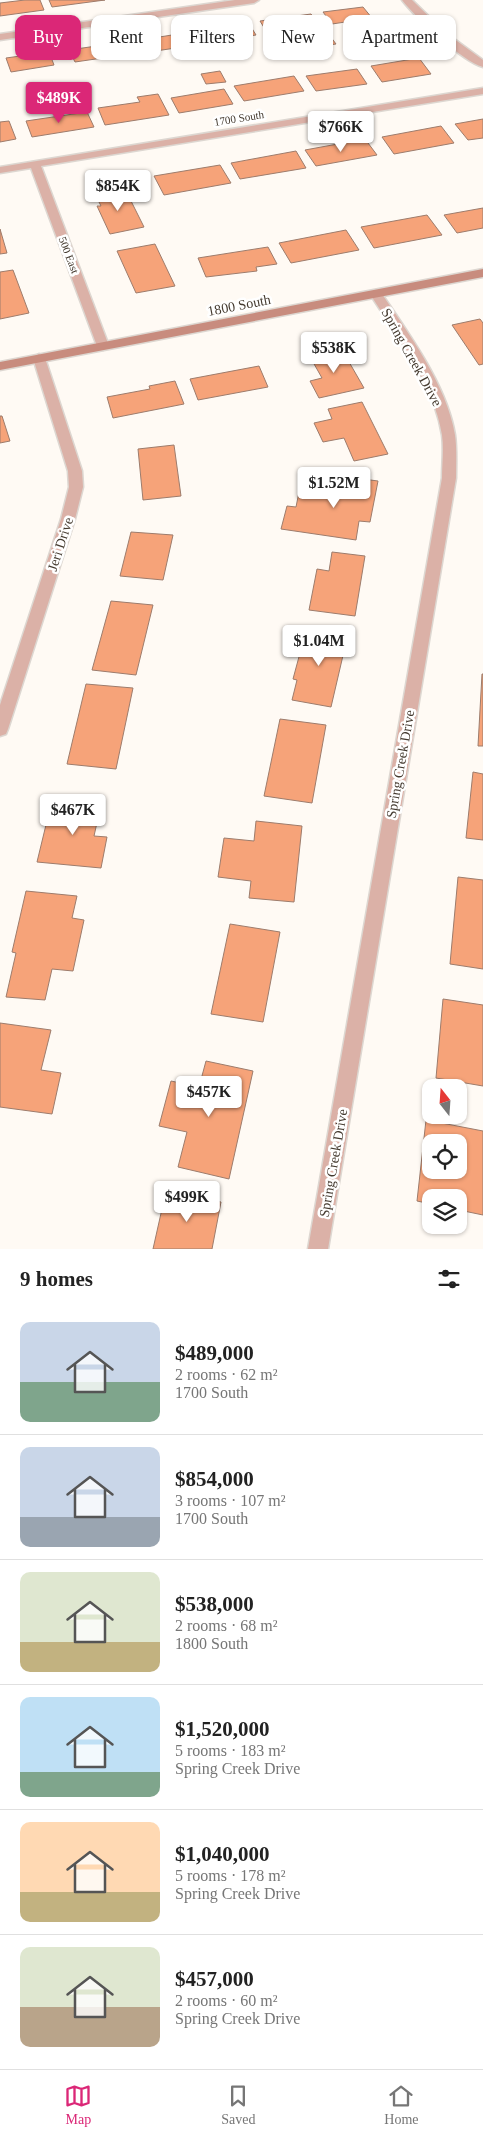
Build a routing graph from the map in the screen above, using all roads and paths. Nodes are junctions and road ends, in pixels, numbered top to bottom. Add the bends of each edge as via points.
1 (254, 0) edge
2 (407, 0) edge
3 (0, 38) edge
4 (483, 64) edge
5 (483, 91) edge
6 (34, 164) junction
7 (0, 170) edge
8 (483, 273) edge
9 (376, 294) junction
10 (103, 346) junction
11 (39, 358) junction
12 (0, 366) edge
13 (0, 728) edge
14 (318, 1249) edge

1 - 3 street
2 - 4 street via 430,26
5 - 6 street, 1700 South
6 - 7 street, 1700 South
6 - 10 street, 500 East
8 - 9 main road, 1800 South
9 - 10 main road, 1800 South
9 - 14 street, Spring Creek Drive via 440,404 447,428 449,478
10 - 11 main road, 1800 South
11 - 12 main road, 1800 South
11 - 13 street, Jeri Drive via 72,457 76,487

